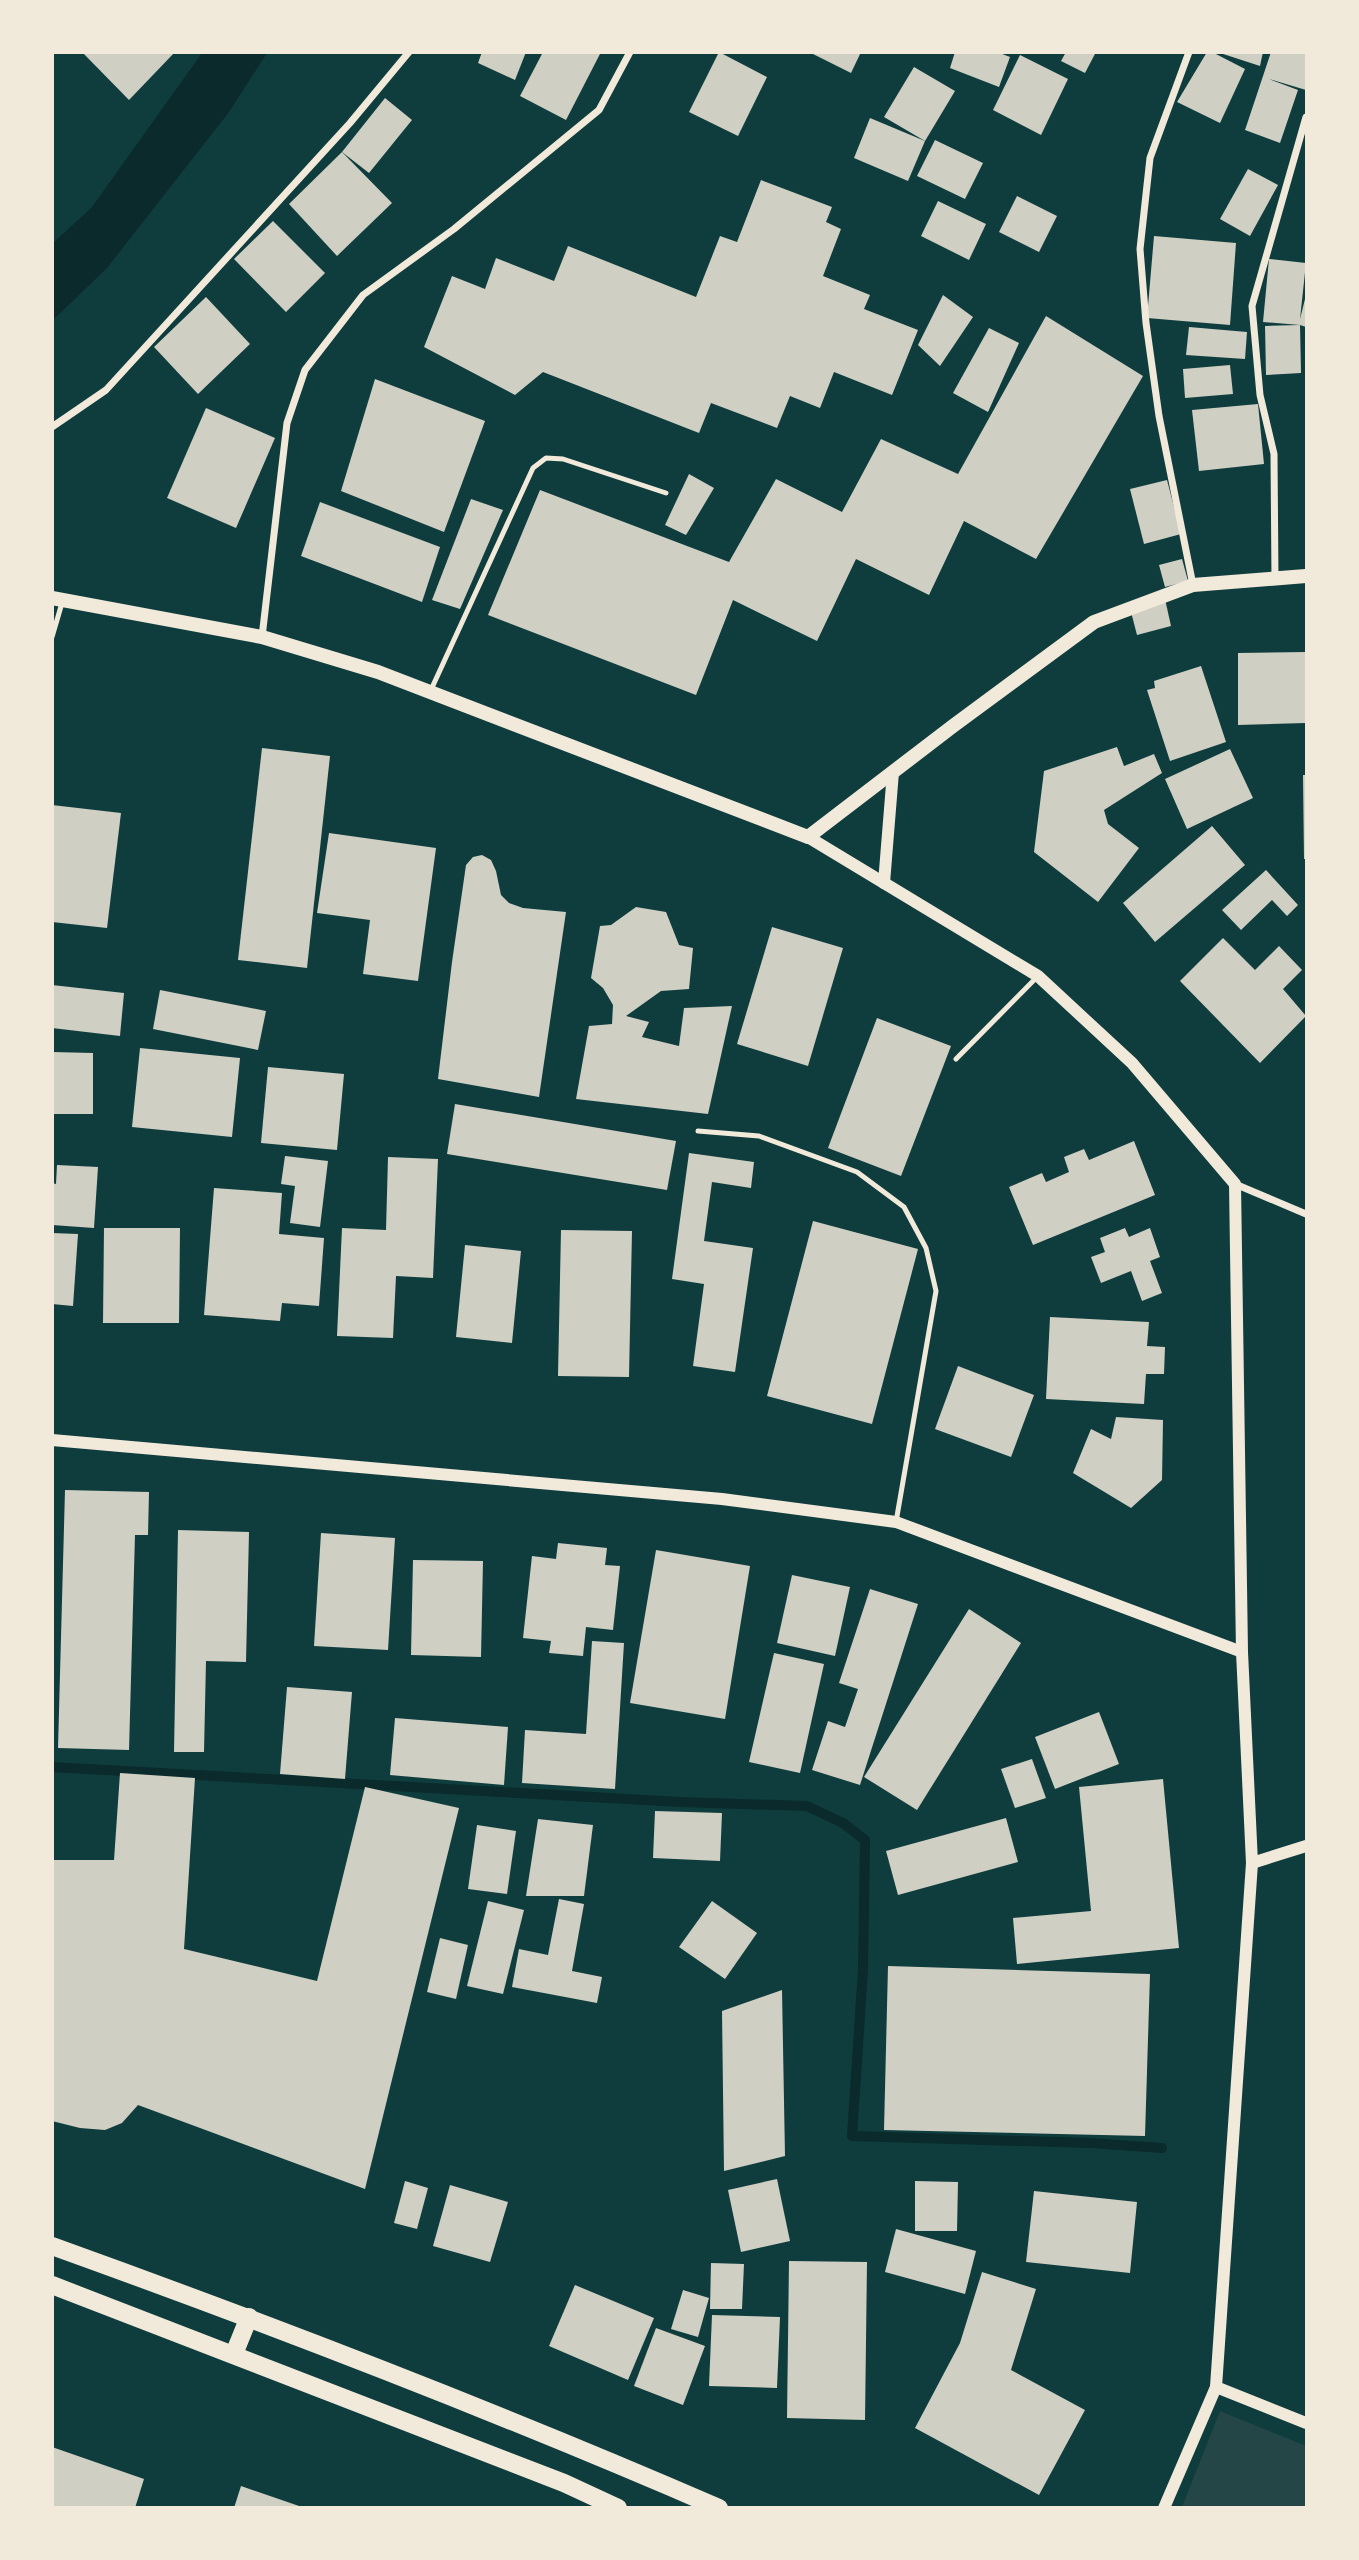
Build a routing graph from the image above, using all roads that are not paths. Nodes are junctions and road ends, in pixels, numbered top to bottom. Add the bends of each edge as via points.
1 (409, 52) edge
2 (630, 52) edge
3 (1189, 52) edge
4 (1307, 117) edge
5 (52, 427) edge
6 (666, 493) dead end
7 (1307, 576) edge
8 (1275, 579) junction
9 (1193, 585) junction
10 (58, 599) edge
11 (52, 637) edge
12 (262, 637) junction
13 (430, 692) junction
14 (893, 772) junction
15 (808, 837) junction
16 (884, 883) junction
17 (1038, 976) junction
18 (956, 1059) dead end
19 (698, 1131) dead end
20 (1235, 1184) junction
21 (1307, 1214) edge
22 (52, 1440) edge
23 (897, 1522) junction
24 (1242, 1652) junction
25 (1307, 1846) edge
26 (1252, 1863) junction
27 (52, 2246) edge
28 (52, 2285) edge
29 (249, 2317) junction
30 (234, 2354) junction
31 (1216, 2386) junction
32 (1307, 2423) edge
33 (618, 2508) edge
34 (719, 2508) edge
35 (1164, 2508) edge

1 - 5 street via 106,390
2 - 12 street via 599,110 454,229 363,295 306,370 287,423
3 - 9 street via 1150,158 1140,249 1158,416
4 - 8 street via 1252,306 1260,395 1274,454
6 - 13 lane via 563,459 546,458 533,468
7 - 8 main road
8 - 9 main road
9 - 14 main road via 1094,622
10 - 11 lane
10 - 12 main road
12 - 13 main road
13 - 15 main road
14 - 15 main road
14 - 16 street
15 - 16 street
16 - 17 street
17 - 18 lane
17 - 20 street via 1132,1063
19 - 23 lane via 759,1136 857,1172 904,1207 926,1248 936,1291
20 - 21 street
20 - 24 street
22 - 23 street via 722,1499
23 - 24 street
24 - 26 street
25 - 26 street
26 - 31 street
27 - 29 main road
28 - 30 main road
29 - 30 main road
29 - 34 main road via 577,2446
30 - 33 main road
31 - 32 street
31 - 35 street

